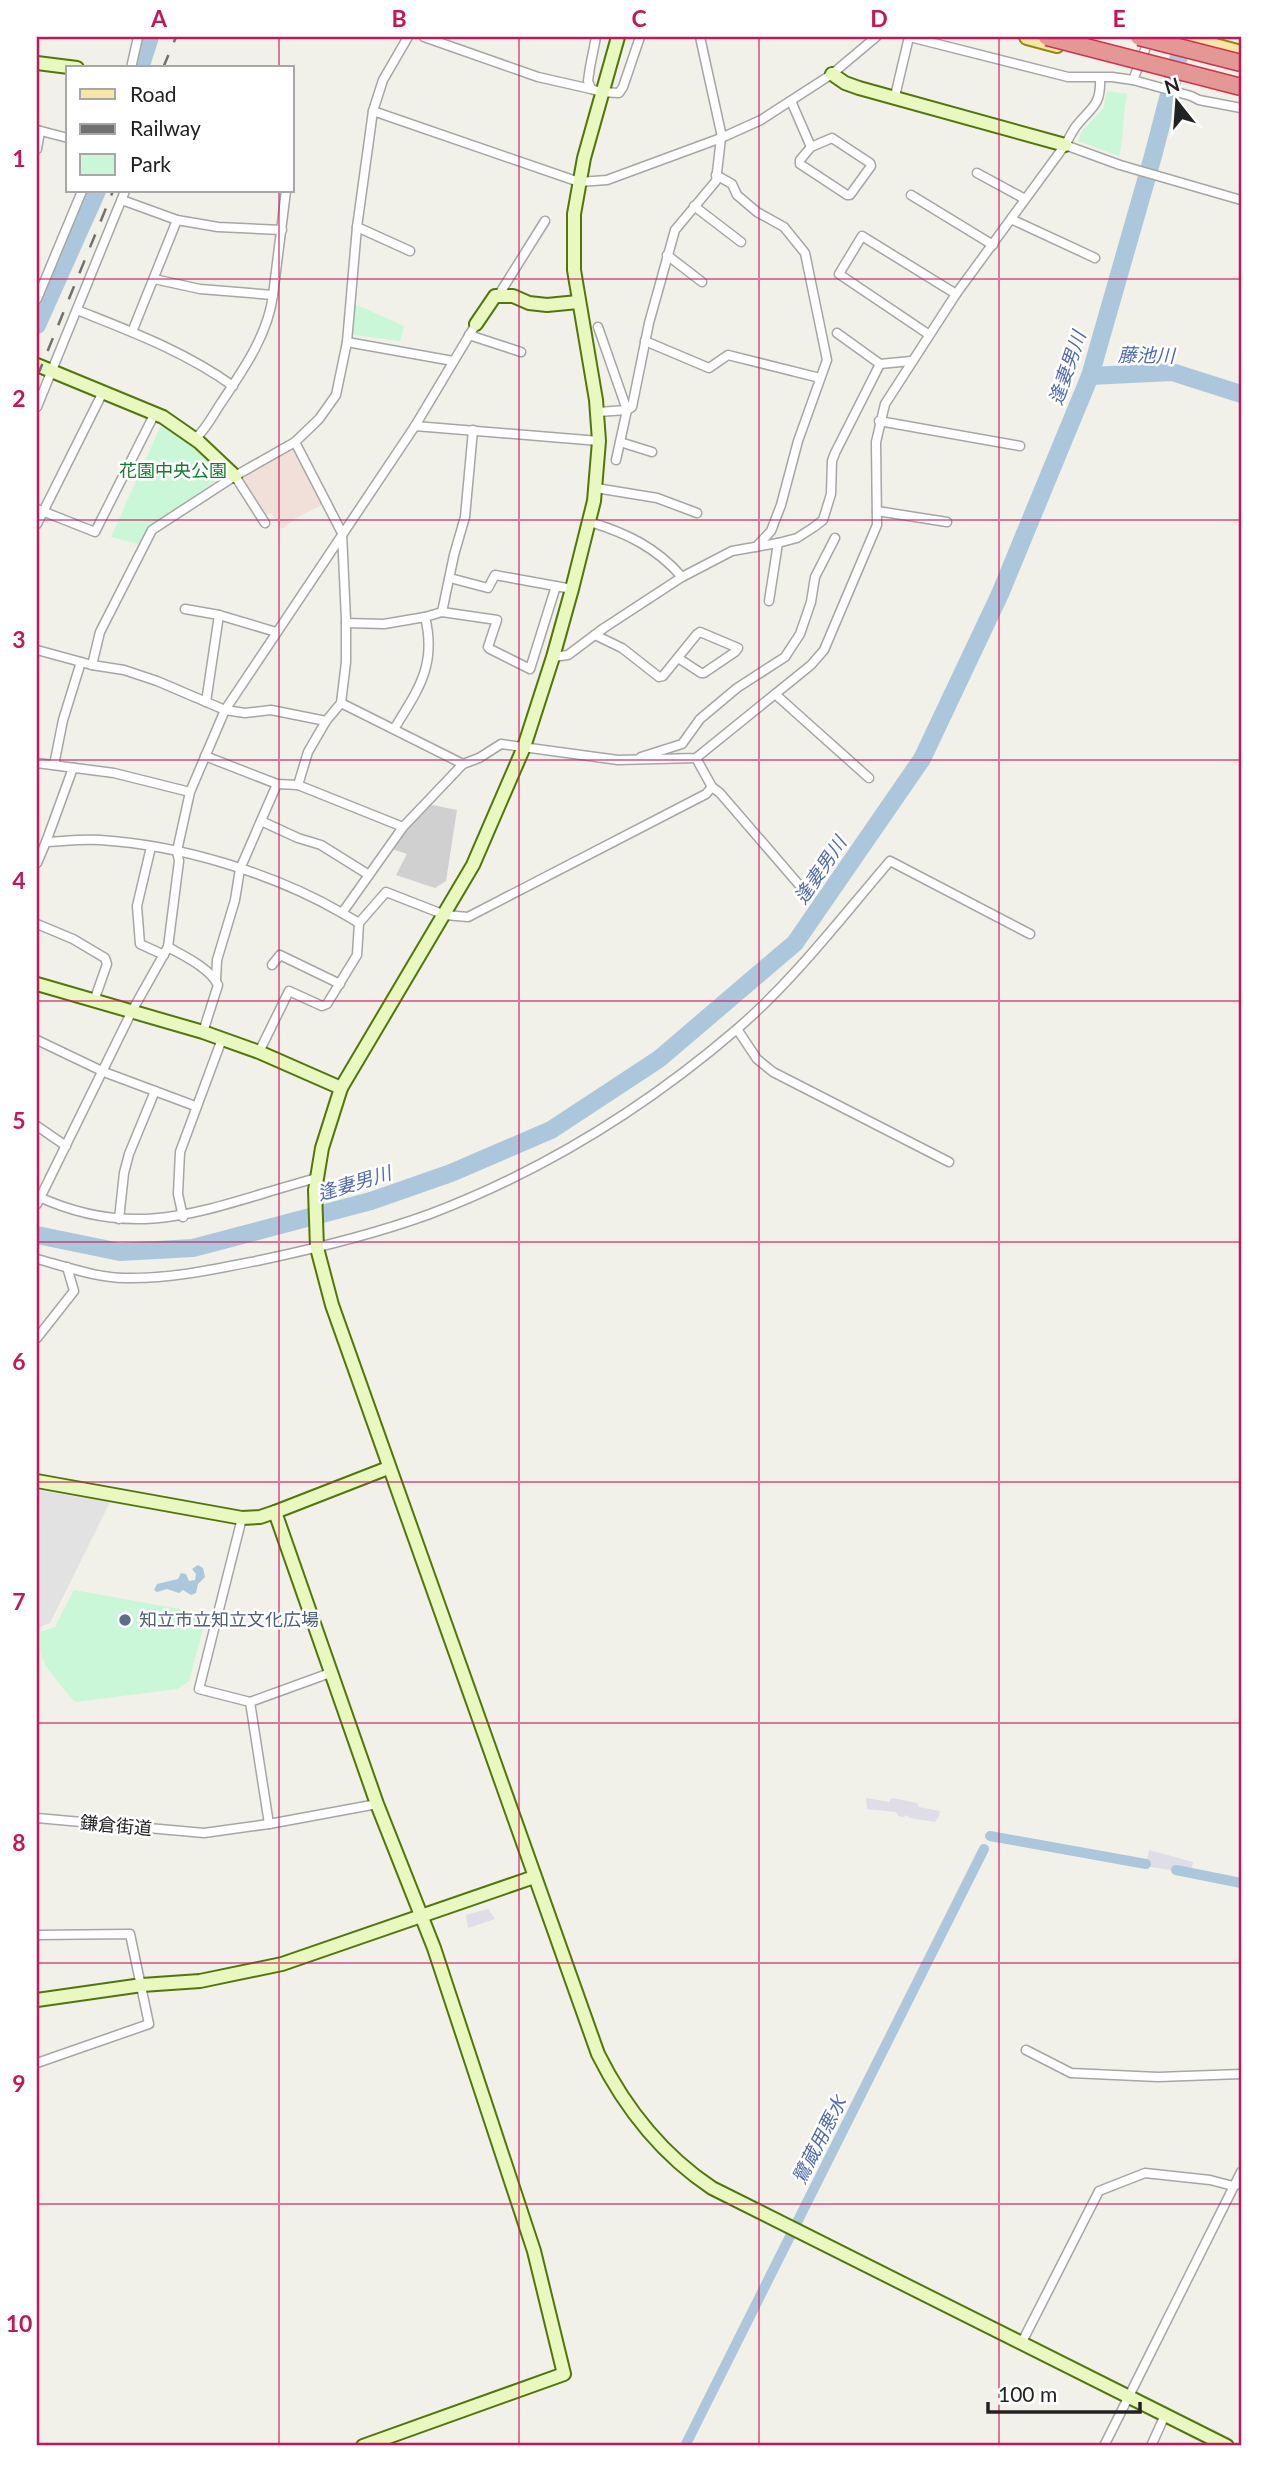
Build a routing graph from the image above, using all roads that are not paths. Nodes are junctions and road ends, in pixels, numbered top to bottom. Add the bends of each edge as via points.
1 (138, 37) edge
2 (408, 37) edge
3 (424, 37) edge
4 (596, 37) edge
5 (618, 37) edge
6 (640, 37) edge
7 (700, 37) edge
8 (876, 37) edge
9 (909, 37) edge
10 (1027, 37) edge
11 (1046, 37) edge
12 (1139, 37) edge
13 (1150, 37) edge
14 (1181, 37) edge
15 (1241, 53) edge
16 (37, 63) edge
17 (1241, 63) edge
18 (131, 66) edge
19 (66, 67) edge
20 (1137, 71) junction
21 (832, 74) junction
22 (1100, 79) junction
23 (1241, 87) edge
24 (596, 91) junction
25 (1241, 92) edge
26 (895, 96) junction
27 (791, 101) junction
28 (1241, 108) edge
29 (373, 111) junction
30 (38, 131) edge
31 (66, 138) edge
32 (721, 138) junction
33 (1065, 145) junction
34 (811, 147) junction
35 (37, 149) edge
36 (978, 173) dead end
37 (716, 175) junction
38 (579, 182) junction
39 (82, 192) edge
40 (286, 192) edge
41 (124, 195) edge
42 (911, 195) dead end
43 (1025, 199) junction
44 (1241, 200) edge
45 (694, 206) junction
46 (1011, 219) junction
47 (177, 220) junction
48 (545, 221) dead end
49 (357, 226) junction
50 (282, 230) junction
51 (741, 242) dead end
52 (993, 245) junction
53 (410, 251) dead end
54 (667, 255) junction
55 (1095, 258) dead end
56 (155, 279) junction
57 (702, 282) dead end
58 (956, 294) junction
59 (273, 295) junction
60 (498, 296) junction
61 (37, 297) edge
62 (578, 302) junction
63 (78, 310) junction
64 (598, 327) dead end
65 (472, 329) junction
66 (132, 332) junction
67 (837, 333) dead end
68 (928, 334) junction
69 (645, 341) junction
70 (348, 342) junction
71 (521, 352) dead end
72 (453, 361) junction
73 (911, 361) junction
74 (880, 364) junction
75 (37, 365) edge
76 (51, 370) junction
77 (820, 378) junction
78 (233, 386) junction
79 (103, 392) junction
80 (37, 407) edge
81 (627, 410) junction
82 (598, 412) junction
83 (155, 413) junction
84 (879, 421) junction
85 (415, 426) junction
86 (473, 430) junction
87 (195, 439) junction
88 (599, 441) junction
89 (295, 442) junction
90 (620, 442) junction
91 (1020, 446) dead end
92 (652, 452) dead end
93 (616, 460) dead end
94 (235, 476) junction
95 (596, 488) junction
96 (40, 510) edge
97 (877, 511) junction
98 (697, 513) dead end
99 (590, 522) junction
100 (947, 522) dead end
101 (265, 523) dead end
102 (37, 524) edge
103 (342, 533) junction
104 (835, 538) dead end
105 (778, 543) junction
106 (756, 547) junction
107 (682, 576) junction
108 (450, 578) junction
109 (556, 586) junction
110 (572, 589) junction
111 (769, 601) dead end
112 (185, 609) dead end
113 (442, 612) junction
114 (219, 615) junction
115 (425, 617) junction
116 (346, 623) junction
117 (276, 632) junction
118 (595, 635) junction
119 (37, 650) edge
120 (554, 657) junction
121 (678, 658) junction
122 (81, 662) junction
123 (92, 665) junction
124 (775, 694) junction
125 (206, 702) junction
126 (341, 703) junction
127 (225, 710) junction
128 (326, 721) junction
129 (394, 729) junction
130 (524, 747) junction
131 (205, 756) junction
132 (696, 758) junction
133 (632, 760) junction
134 (37, 763) edge
135 (463, 764) junction
136 (54, 765) junction
137 (73, 768) junction
138 (869, 779) dead end
139 (277, 785) junction
140 (298, 785) junction
141 (712, 788) junction
142 (190, 792) junction
143 (261, 821) junction
144 (403, 827) junction
145 (46, 842) junction
146 (151, 847) junction
147 (177, 851) junction
148 (37, 863) edge
149 (240, 869) junction
150 (369, 875) junction
151 (801, 887) dead end
152 (342, 913) junction
153 (445, 915) junction
154 (359, 923) junction
155 (37, 924) edge
156 (1030, 933) dead end
157 (166, 951) junction
158 (272, 965) dead end
159 (216, 980) junction
160 (37, 984) edge
161 (340, 984) junction
162 (94, 1001) junction
163 (132, 1011) junction
164 (737, 1029) junction
165 (203, 1031) junction
166 (222, 1038) junction
167 (37, 1042) edge
168 (259, 1052) junction
169 (104, 1072) junction
170 (341, 1088) junction
171 (155, 1091) junction
172 (195, 1106) junction
173 (37, 1126) edge
174 (66, 1146) junction
175 (949, 1162) dead end
176 (316, 1184) junction
177 (38, 1199) edge
178 (183, 1217) junction
179 (119, 1219) junction
180 (317, 1242) junction
181 (37, 1259) edge
182 (67, 1267) junction
183 (37, 1338) edge
184 (388, 1468) junction
185 (37, 1481) edge
186 (275, 1512) junction
187 (242, 1518) junction
188 (330, 1672) junction
189 (250, 1702) junction
190 (377, 1804) junction
191 (37, 1818) edge
192 (269, 1824) junction
193 (534, 1877) junction
194 (422, 1916) junction
195 (37, 1936) edge
196 (142, 1986) junction
197 (37, 2000) edge
198 (1026, 2050) dead end
199 (37, 2063) edge
200 (1241, 2074) edge
201 (1241, 2172) edge
202 (1237, 2185) edge
203 (1021, 2344) junction
204 (1129, 2396) junction
205 (1165, 2415) junction
206 (363, 2446) edge
207 (1104, 2446) edge
208 (1151, 2446) edge
209 (1227, 2446) edge

1 - 18 street
2 - 29 street via 383,80
3 - 24 street via 538,77
4 - 24 street via 588,81
5 - 24 street
6 - 24 street via 624,87 619,93
7 - 32 street
8 - 21 street
9 - 22 street via 1068,78
9 - 26 street
10 - 20 main road
11 - 23 highway, bridge
12 - 17 highway, bridge
13 - 20 street
14 - 15 main road
16 - 19 street
20 - 22 street
20 - 25 main road, bridge
20 - 28 street via 1199,100
21 - 26 street via 859,88
21 - 27 street
22 - 33 street via 1097,103
24 - 38 street
26 - 33 street
27 - 32 street
27 - 34 street
29 - 38 street
29 - 49 street
30 - 31 street
30 - 35 street
32 - 37 street
32 - 38 street via 607,180
33 - 43 street
33 - 44 street
34 - 34 street via 800,164 847,195 870,166 832,138
36 - 43 street
37 - 45 street
37 - 77 street via 732,184 737,195 757,212 784,227 805,253 827,360
38 - 62 street via 573,231
39 - 61 street
40 - 50 street
41 - 47 street
41 - 63 street
42 - 52 street
43 - 46 street
45 - 51 street
45 - 54 street via 677,224
46 - 52 street
46 - 55 street
47 - 50 street via 218,228
47 - 56 street
48 - 60 street
49 - 53 street
49 - 70 street
50 - 59 street
52 - 58 street
54 - 57 street
54 - 69 street
56 - 59 street via 200,289
56 - 66 street
58 - 68 street
58 - 68 street via 862,236 839,274
59 - 78 street via 262,337
60 - 62 street via 529,303
60 - 65 street
62 - 82 street
63 - 66 street
63 - 76 street
64 - 81 street
65 - 71 street
65 - 72 street
66 - 78 street via 183,353
67 - 74 street
68 - 73 street
69 - 77 street via 709,368 728,355
69 - 81 street via 632,407
70 - 72 street
70 - 89 street via 336,395
72 - 85 street
73 - 74 street
73 - 84 street
74 - 105 street via 832,461 831,494 823,520 797,538
75 - 76 street
76 - 79 street
76 - 80 street
77 - 106 street via 781,505 771,531
78 - 87 street
79 - 83 street
79 - 96 street
81 - 82 street
81 - 90 street
82 - 88 street
83 - 87 street
83 - 96 street via 95,532
84 - 91 street
84 - 97 street
85 - 86 street
85 - 103 street
86 - 88 street
86 - 108 street via 465,517
87 - 94 street
88 - 95 street
89 - 94 street
89 - 103 street
90 - 92 street
90 - 93 street
94 - 101 street
94 - 123 street via 152,530 100,632
95 - 98 street via 657,498
95 - 99 street
96 - 102 street
97 - 100 street
97 - 124 street via 877,525 824,650
99 - 107 street via 648,546
99 - 110 street
103 - 116 street
103 - 117 street
104 - 133 street via 815,577 800,634 785,657 699,719 682,744
105 - 106 street
105 - 111 street
106 - 107 street via 732,551
107 - 118 street
108 - 109 street via 488,588 495,575
108 - 113 street
109 - 110 street
109 - 113 street via 530,669 488,647 497,620
110 - 120 street
112 - 114 street
113 - 115 street
114 - 117 street
114 - 125 street
115 - 116 street via 384,624
115 - 129 street via 429,634 426,675
116 - 126 street
117 - 127 street
118 - 120 street via 568,655
118 - 121 street via 622,648 659,677
119 - 122 street
120 - 130 street
121 - 121 street via 700,632 738,648 704,673
122 - 123 street
122 - 136 street
123 - 125 street via 124,670
124 - 132 street
124 - 138 street
125 - 127 street
126 - 128 street
126 - 129 street
127 - 128 street via 271,710
127 - 131 street
128 - 140 street via 308,752
129 - 135 street
130 - 133 street
130 - 135 street via 501,744
130 - 153 street via 473,865
131 - 139 street
131 - 142 street
132 - 133 street
132 - 141 street
134 - 136 street
135 - 144 street
136 - 137 street
137 - 142 street
137 - 145 street
139 - 140 street
139 - 143 street
140 - 144 street
141 - 151 street
141 - 153 street via 495,905 468,917
142 - 147 street
143 - 149 street
143 - 150 street via 321,845
144 - 150 street
145 - 146 street via 100,840
145 - 148 street
146 - 147 street
146 - 157 street via 137,906 140,944
147 - 149 street
147 - 157 street
149 - 152 street via 313,895
149 - 159 street
150 - 152 street
152 - 154 street
153 - 154 street via 386,892
153 - 170 street
154 - 161 street via 357,955
155 - 162 street via 105,958
156 - 164 street via 890,861 785,984
157 - 159 street via 192,961
157 - 163 street
158 - 161 street via 279,955
159 - 165 street
160 - 162 street
161 - 168 street via 325,1006 289,991
162 - 163 street
163 - 165 street
163 - 169 street
164 - 175 street via 757,1059 773,1072
164 - 180 street via 645,1101 540,1165 429,1214
165 - 166 street
166 - 168 street
166 - 172 street
167 - 169 street
168 - 170 street
169 - 171 street
169 - 174 street
170 - 176 street
171 - 172 street
171 - 179 street via 129,1154
172 - 178 street via 180,1152 178,1194
173 - 174 street
174 - 177 street
176 - 178 street
176 - 180 street
177 - 179 street via 79,1213
178 - 179 street
180 - 182 street via 173,1275 123,1278
180 - 184 street via 332,1305
181 - 182 street
182 - 183 street via 74,1291
184 - 186 street
184 - 193 street
185 - 187 street
186 - 187 street
186 - 188 street
187 - 189 street via 199,1689
188 - 189 street
188 - 190 street
189 - 192 street
190 - 192 street, 鎌倉街道
190 - 194 street
191 - 192 street, 鎌倉街道 via 196,1832
193 - 194 street
193 - 203 street via 612,2082 635,2116 686,2170 712,2188
194 - 196 street via 282,1964 200,1981
194 - 206 street via 534,2251 564,2374
195 - 196 street via 130,1934
196 - 197 street
196 - 199 street via 149,2024
198 - 200 street via 1070,2073
201 - 202 street
202 - 203 street via 1145,2173 1099,2191
202 - 204 street
203 - 204 street
204 - 205 street
204 - 207 street
205 - 208 street
205 - 209 street

